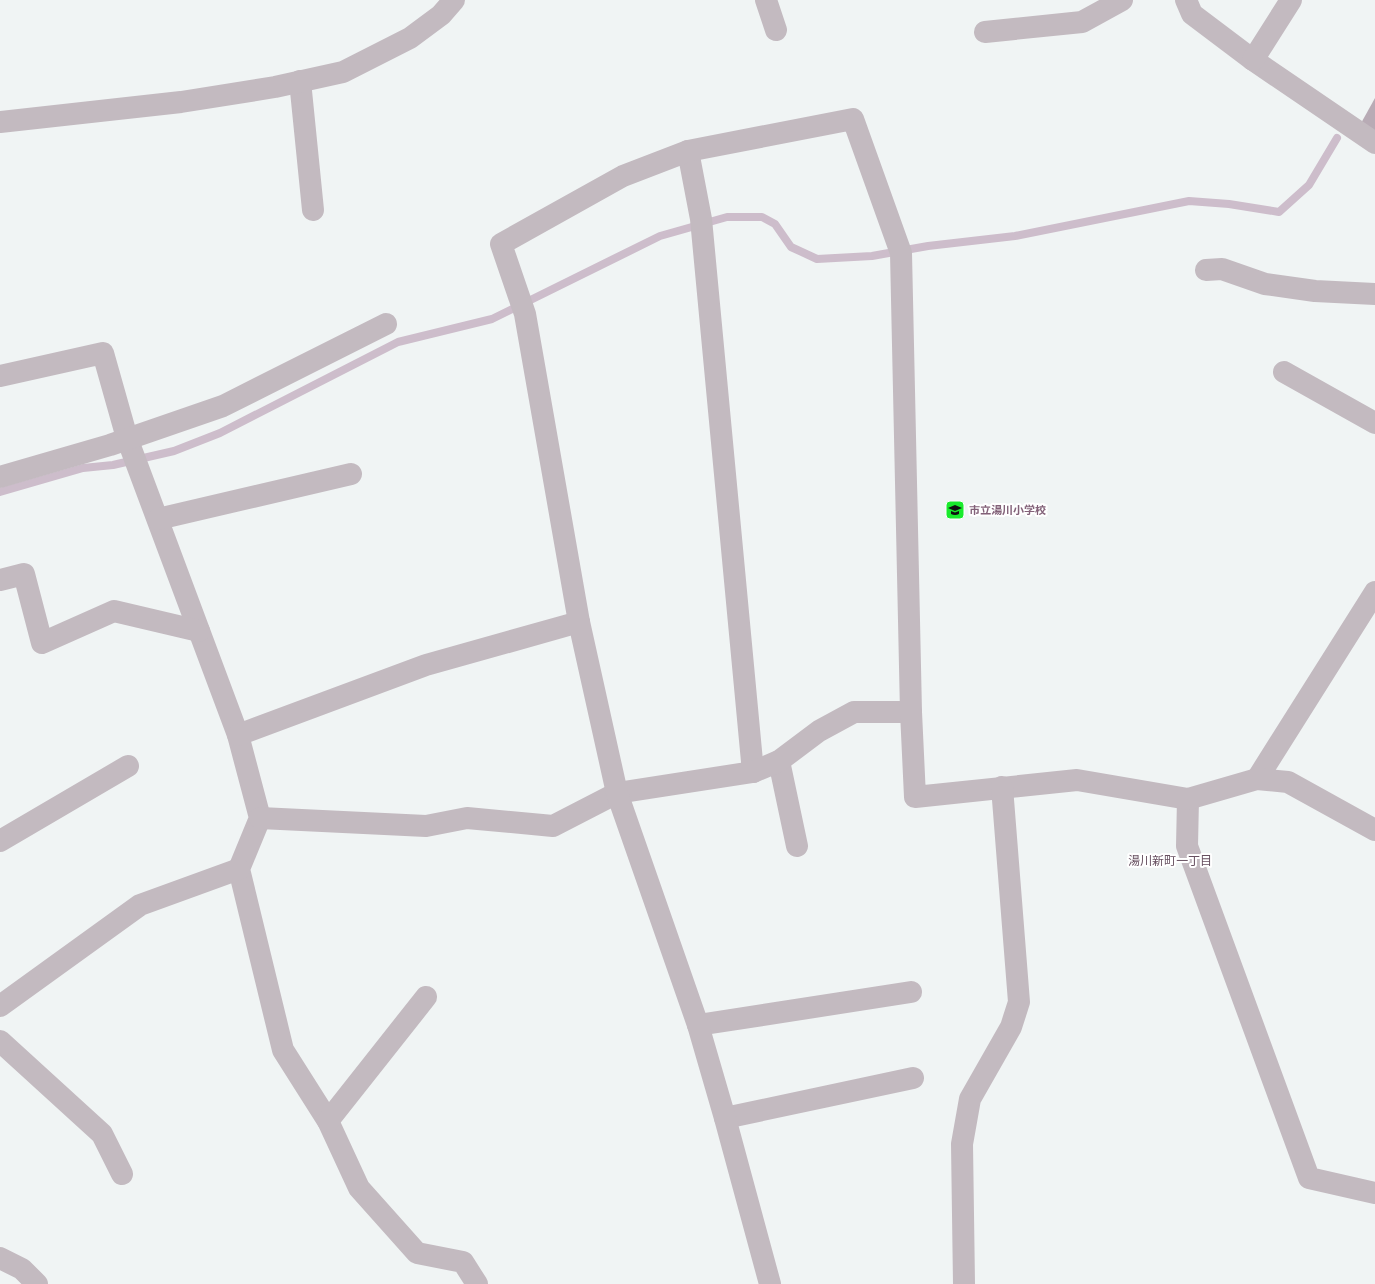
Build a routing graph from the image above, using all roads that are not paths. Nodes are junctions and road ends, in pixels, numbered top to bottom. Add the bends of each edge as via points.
1 (454, 0) edge
2 (766, 0) edge
3 (1122, 0) edge
4 (1186, 0) edge
5 (1291, 0) edge
6 (776, 30) dead end
7 (985, 32) dead end
8 (1253, 60) junction
9 (300, 81) junction
10 (0, 122) edge
11 (1375, 142) edge
12 (688, 151) junction
13 (313, 210) dead end
14 (1206, 270) dead end
15 (1375, 294) edge
16 (386, 324) dead end
17 (1284, 372) dead end
18 (0, 376) edge
19 (1375, 423) edge
20 (127, 438) junction
21 (351, 474) dead end
22 (0, 477) edge
23 (158, 519) junction
24 (0, 580) edge
25 (1375, 592) edge
26 (579, 622) junction
27 (199, 631) junction
28 (911, 712) junction
29 (238, 735) junction
30 (779, 760) junction
31 (128, 766) dead end
32 (753, 772) junction
33 (1257, 779) junction
34 (1002, 787) junction
35 (617, 793) junction
36 (1188, 799) junction
37 (260, 818) junction
38 (1375, 830) edge
39 (0, 841) edge
40 (797, 846) dead end
41 (239, 869) junction
42 (911, 992) dead end
43 (426, 997) dead end
44 (0, 1006) edge
45 (698, 1025) junction
46 (0, 1041) edge
47 (913, 1078) dead end
48 (725, 1118) junction
49 (328, 1121) junction
50 (122, 1174) dead end
51 (1375, 1193) edge
52 (0, 1258) edge
53 (37, 1284) edge
54 (477, 1284) edge
55 (770, 1284) edge
56 (964, 1284) edge

1 - 9 street via 440,15 410,38 342,72
2 - 6 street
3 - 7 street via 1082,22
4 - 8 street via 1192,14
5 - 8 street
8 - 11 street
9 - 10 street via 181,102
9 - 13 street
12 - 26 street via 623,176 501,244 525,314
12 - 28 street via 853,119 901,253
12 - 32 street via 701,219
14 - 15 street via 1222,269 1265,284 1315,291
16 - 20 street via 224,406
17 - 19 street
18 - 20 street via 103,353
20 - 22 street
20 - 23 street
21 - 23 street
23 - 27 street
24 - 27 street via 24,574 42,643 114,611
25 - 33 street
26 - 29 street via 426,665
26 - 35 street
27 - 29 street
28 - 30 street via 854,712 819,731
28 - 34 street via 915,798
29 - 37 street
30 - 32 street
30 - 40 street
31 - 39 street
32 - 35 street
33 - 36 street
33 - 38 street via 1288,782
34 - 36 street via 1077,780
34 - 56 street via 1019,1002 1011,1027 970,1099 962,1144
35 - 37 street via 553,826 467,818 426,826
35 - 45 street
36 - 51 street via 1187,846 1309,1178
37 - 41 street
41 - 44 street via 140,905
41 - 49 street via 283,1050
42 - 45 street
43 - 49 street
45 - 48 street
46 - 50 street via 102,1134
47 - 48 street
48 - 55 street
49 - 54 street via 359,1188 417,1253 463,1262
52 - 53 street via 22,1269

